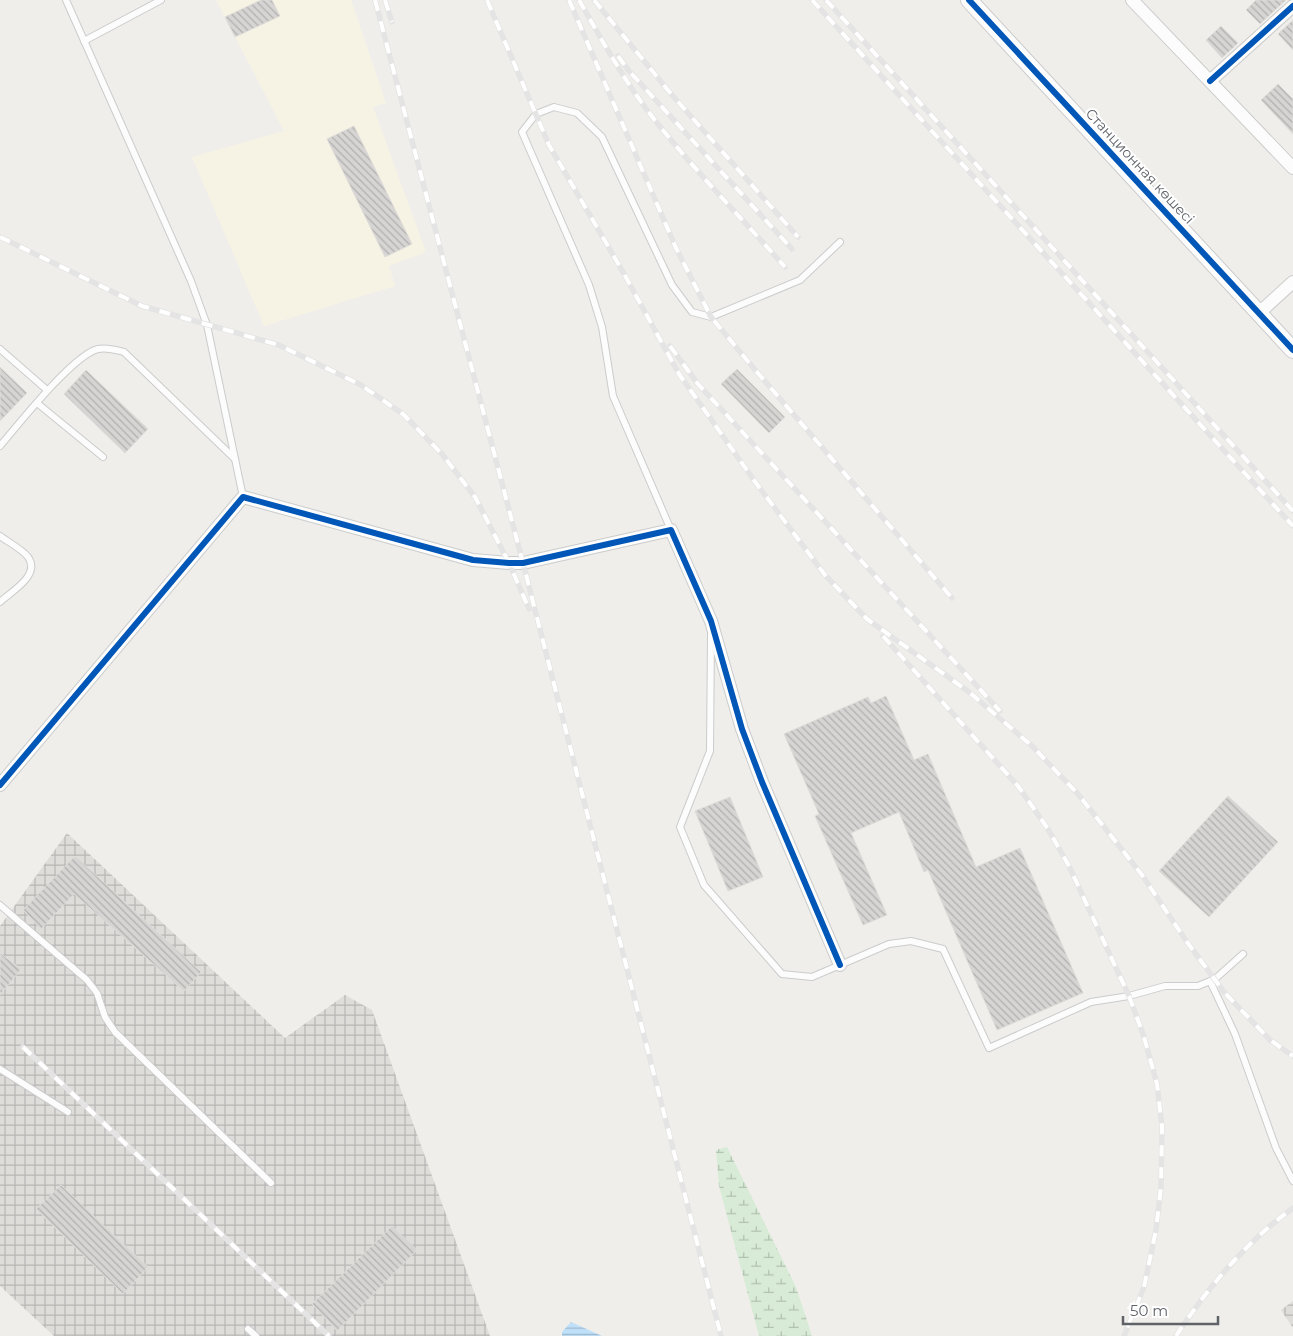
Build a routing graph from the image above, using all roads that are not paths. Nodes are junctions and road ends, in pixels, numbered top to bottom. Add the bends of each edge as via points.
1 (66, 0) edge
2 (161, 0) edge
3 (969, 0) edge
4 (1132, 0) edge
5 (1293, 6) edge
6 (84, 42) junction
7 (1210, 81) junction
8 (1293, 168) edge
9 (840, 242) dead end
10 (1293, 282) edge
11 (1259, 313) junction
12 (0, 349) edge
13 (1293, 350) edge
14 (47, 390) junction
15 (37, 403) junction
16 (0, 446) edge
17 (103, 457) dead end
18 (235, 460) junction
19 (243, 497) junction
20 (671, 530) junction
21 (0, 536) edge
22 (0, 602) edge
23 (711, 621) junction
24 (0, 785) edge
25 (0, 905) edge
26 (1243, 954) dead end
27 (840, 965) junction
28 (1210, 981) junction
29 (0, 1069) edge
30 (68, 1112) dead end
31 (1293, 1181) edge
32 (271, 1183) dead end
33 (248, 1329) dead end
34 (256, 1336) edge

1 - 6 lane
2 - 6 lane
3 - 11 street, Станционная көшесі
4 - 7 street
5 - 7 street
6 - 18 lane via 204,316
7 - 8 street
9 - 20 lane via 800,280 711,317 692,312 672,285 602,137 577,114 554,106 536,114 522,132 589,285 602,327 613,396
10 - 11 street
11 - 13 street, Станционная көшесі
12 - 14 lane
14 - 15 lane
14 - 18 lane via 97,349 124,352
15 - 16 lane
15 - 17 lane
18 - 19 lane
19 - 20 street via 473,560 491,562 522,563
19 - 24 street
20 - 23 street
21 - 22 lane via 28,556 32,566 31,575
23 - 27 street via 742,729
23 - 27 lane via 710,751 680,827 704,884 782,974 812,977
25 - 32 lane via 87,980 98,993 105,1017 115,1032
26 - 28 lane
27 - 28 lane via 889,944 911,941 943,949 989,1048 1091,1002 1165,986 1198,986
28 - 31 lane via 1235,1034 1276,1148
29 - 30 lane
33 - 34 lane

